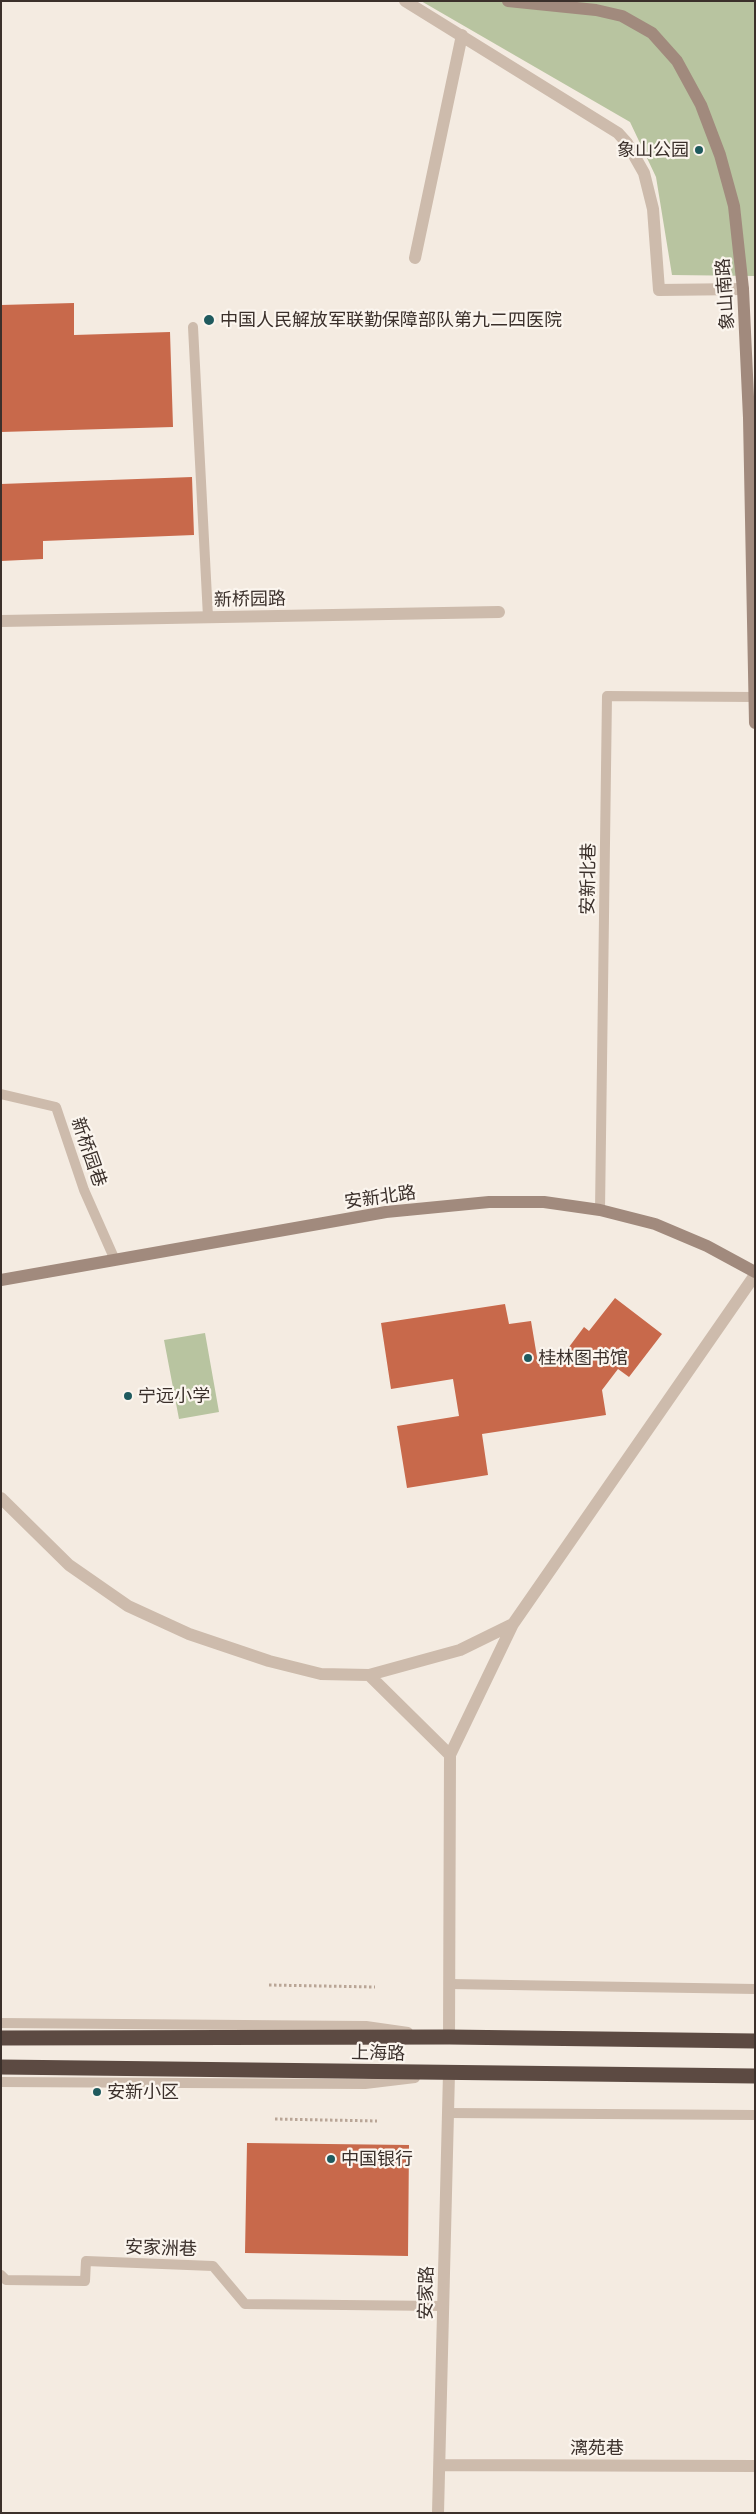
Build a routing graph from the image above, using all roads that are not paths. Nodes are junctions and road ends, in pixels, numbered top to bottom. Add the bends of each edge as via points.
1 (405, 1) edge
2 (508, 1) edge
3 (462, 35) junction
4 (415, 258) dead end
5 (744, 289) junction
6 (193, 327) dead end
7 (500, 612) dead end
8 (208, 617) junction
9 (1, 621) edge
10 (754, 697) edge
11 (755, 723) edge
12 (1, 1094) edge
13 (600, 1210) junction
14 (115, 1260) junction
15 (755, 1273) edge
16 (1, 1280) edge
17 (1, 1498) edge
18 (513, 1624) junction
19 (369, 1675) junction
20 (450, 1755) junction
21 (449, 1984) junction
22 (755, 1988) edge
23 (1, 2023) edge
24 (449, 2037) junction
25 (1, 2038) edge
26 (755, 2041) edge
27 (1, 2067) edge
28 (449, 2073) junction
29 (755, 2076) edge
30 (1, 2082) edge
31 (448, 2113) junction
32 (755, 2115) edge
33 (1, 2275) edge
34 (444, 2306) junction
35 (440, 2465) junction
36 (755, 2466) edge
37 (438, 2513) edge

1 - 3 street
2 - 5 street, 象山南路 via 596,10 622,16 652,33 676,61 701,105 728,180
3 - 4 street
3 - 5 street via 618,133 627,143 644,173 653,209 659,290
5 - 10 street, 象山南路
6 - 8 lane
7 - 8 street, 新桥园路
8 - 9 street, 新桥园路
10 - 11 street, 象山南路
10 - 13 lane, 安新北巷 via 607,696
12 - 14 lane, 新桥园巷 via 56,1107 84,1190
13 - 14 street, 安新北路 via 544,1202 439,1206 386,1212
13 - 15 street, 安新北路 via 655,1224 707,1246
14 - 16 street, 安新北路
15 - 18 street
17 - 19 street via 69,1565 128,1606 189,1634 269,1661 321,1674
18 - 19 street via 460,1650
18 - 20 street
19 - 20 street
20 - 21 street
21 - 22 lane
21 - 24 street
23 - 24 lane via 366,2026
24 - 25 highway, 上海路
24 - 26 highway, 上海路
27 - 28 highway, 上海路
28 - 29 highway, 上海路
28 - 30 lane via 365,2084
28 - 31 street, 安家路
31 - 32 lane
31 - 34 street, 安家路
33 - 34 lane, 安家洲巷 via 6,2280 86,2281 86,2261 213,2266 245,2304
34 - 35 street, 安家路
35 - 36 street, 漓苑巷
35 - 37 street, 安家路

